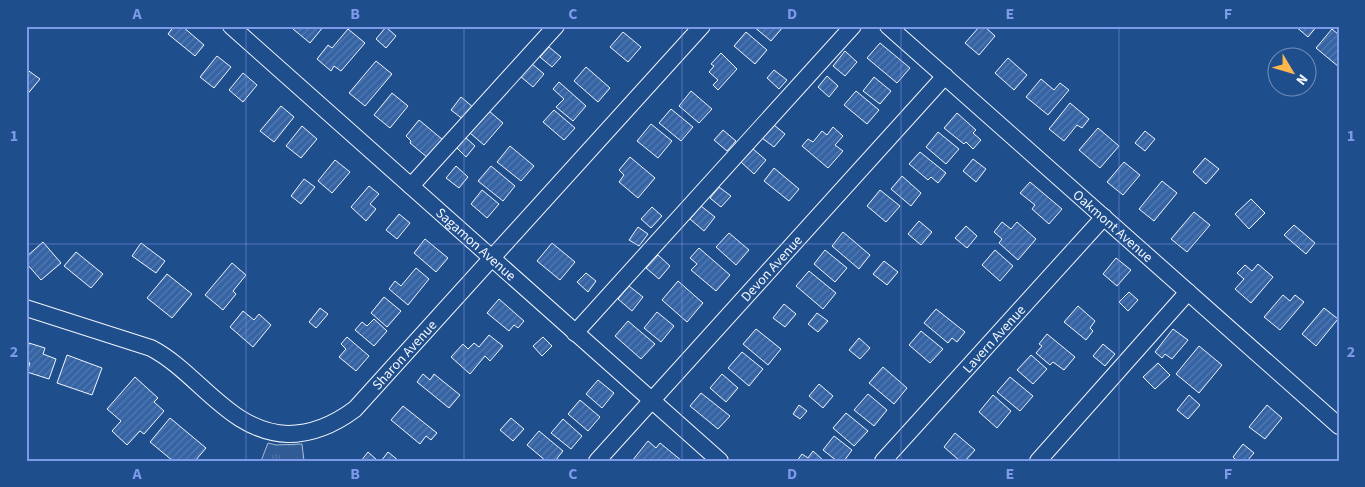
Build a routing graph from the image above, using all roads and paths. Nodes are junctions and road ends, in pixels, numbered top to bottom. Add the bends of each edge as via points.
1 (231, 26) edge
2 (556, 26) edge
3 (702, 26) edge
4 (853, 26) edge
5 (888, 26) edge
6 (945, 76) junction
7 (411, 186) junction
8 (1104, 217) junction
9 (492, 258) junction
10 (1188, 292) junction
11 (26, 308) edge
12 (576, 332) junction
13 (652, 400) junction
14 (1339, 426) edge
15 (597, 461) edge
16 (720, 461) edge
17 (883, 461) edge
18 (1038, 461) edge

1 - 7 street, Sagamon Avenue
2 - 7 street
3 - 9 street, Sharon Avenue
4 - 12 street
5 - 6 street, Oakmont Avenue
6 - 8 street, Oakmont Avenue
6 - 13 street, Devon Avenue
7 - 9 street, Sagamon Avenue
8 - 10 street, Oakmont Avenue
8 - 17 street, Lavern Avenue
9 - 11 street, Sharon Avenue via 355,409 340,421 301,434 275,433 244,422 165,355 151,348
9 - 12 street, Sagamon Avenue
10 - 14 street, Oakmont Avenue
10 - 18 street
12 - 13 street, Sagamon Avenue
13 - 15 street, Devon Avenue
13 - 16 street, Sagamon Avenue

